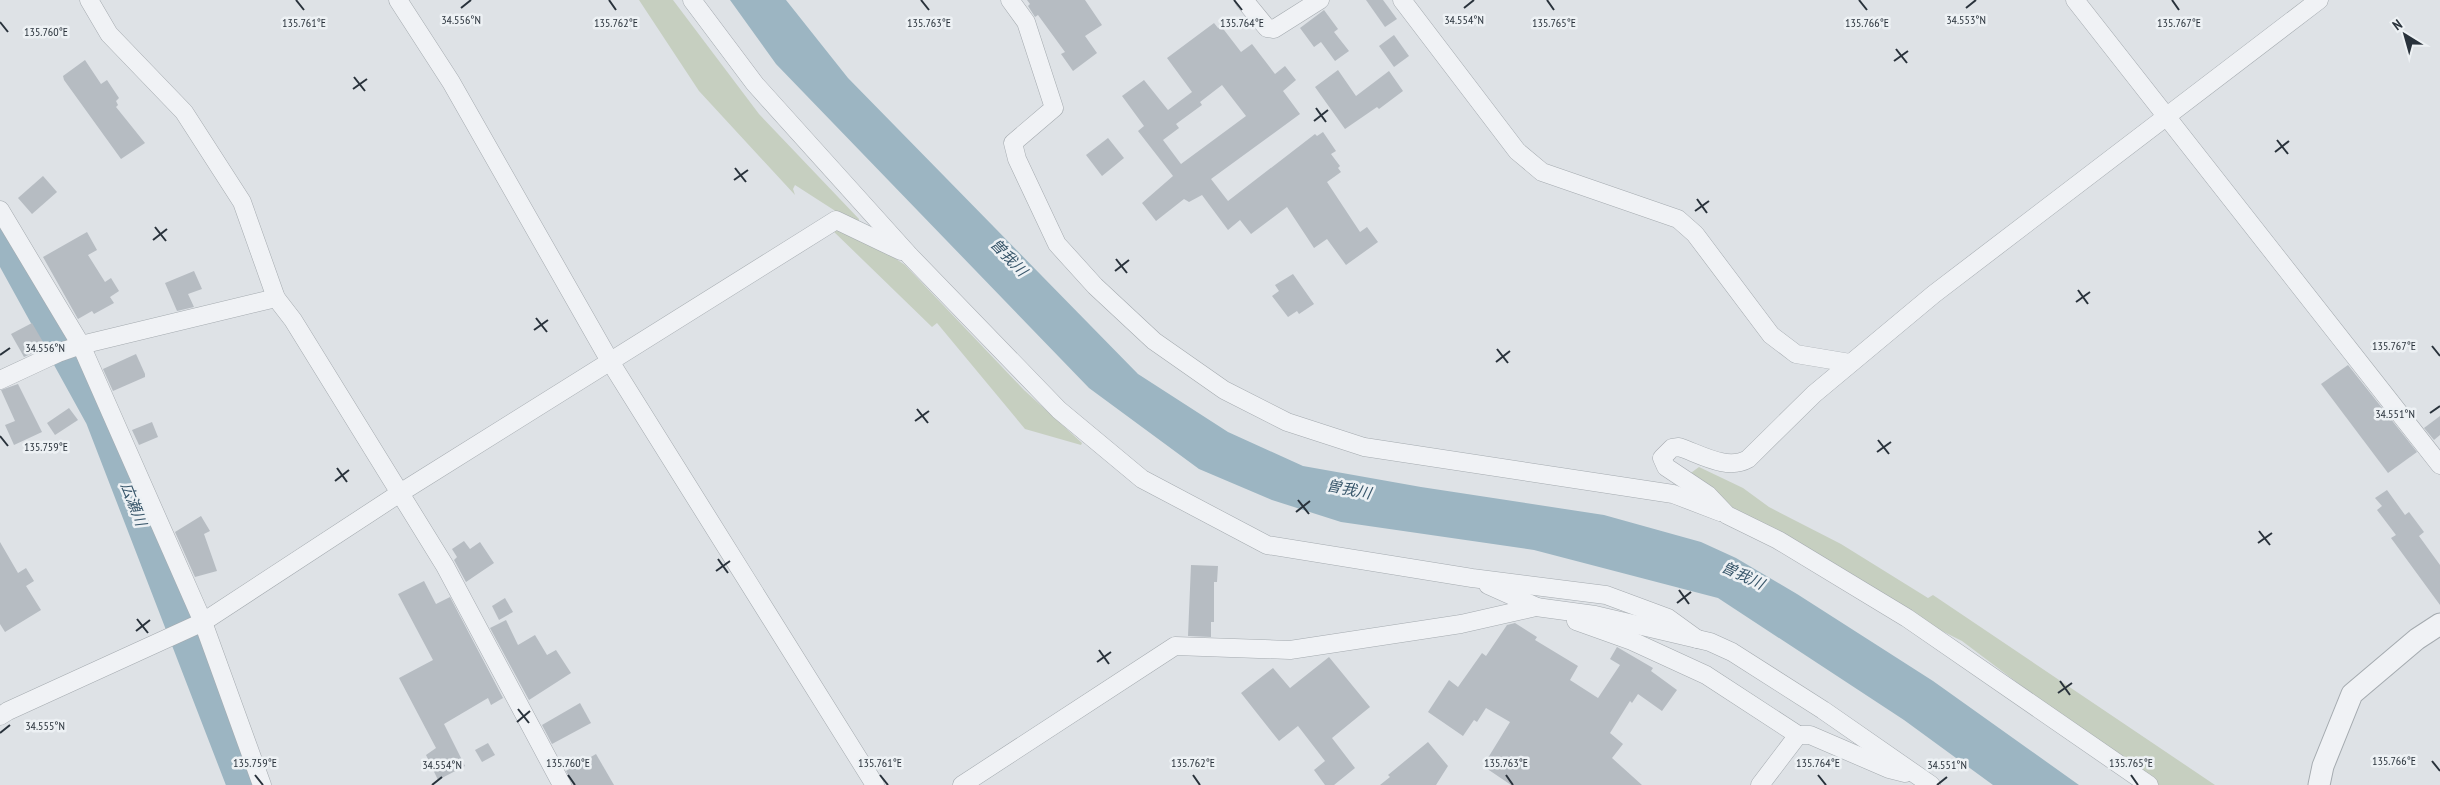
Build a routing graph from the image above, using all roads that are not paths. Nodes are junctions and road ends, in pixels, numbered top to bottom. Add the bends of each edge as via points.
1 (89, 0) edge
2 (398, 0) edge
3 (692, 0) edge
4 (1010, 0) edge
5 (1244, 0) edge
6 (1320, 0) edge
7 (1402, 0) edge
8 (2075, 0) edge
9 (2318, 0) edge
10 (2167, 118) junction
11 (0, 210) edge
12 (910, 256) junction
13 (276, 298) junction
14 (78, 346) junction
15 (611, 362) junction
16 (1850, 363) junction
17 (0, 380) edge
18 (2440, 465) edge
19 (400, 493) junction
20 (1728, 515) junction
21 (1472, 578) junction
22 (1536, 607) junction
23 (199, 624) junction
24 (2440, 624) edge
25 (1697, 639) junction
26 (0, 716) edge
27 (1798, 735) junction
28 (1925, 781) edge
29 (262, 785) edge
30 (562, 785) edge
31 (875, 785) edge
32 (962, 785) edge
33 (1760, 785) edge
34 (2149, 785) edge
35 (2319, 785) edge

1 - 13 street via 109,34 184,112 242,202
2 - 15 street via 451,82
3 - 12 street via 755,84
4 - 20 street via 1026,22 1054,108 1013,143 1017,159 1057,244 1095,286 1154,341 1224,390 1287,422 1364,447 1673,494
5 - 6 street via 1267,28 1274,30
7 - 16 street via 1517,151 1542,172 1678,219 1695,234 1771,335 1796,354
8 - 10 street
9 - 10 street
10 - 16 street via 1934,294
10 - 18 street
11 - 14 street
12 - 15 street via 836,220
12 - 21 street via 1058,410 1142,479 1267,545
13 - 14 street
13 - 19 street via 293,320
14 - 17 street
14 - 23 street
15 - 19 street
15 - 31 street
16 - 20 street via 1739,464 1730,465 1679,447 1672,448 1662,458 1666,466 1708,496
19 - 23 street
19 - 30 street via 445,566
20 - 34 street via 1778,540 1907,618
21 - 22 street
21 - 25 street via 1606,595 1668,618
22 - 25 street via 1595,616
22 - 27 street via 1632,641 1706,675
22 - 32 street via 1461,624 1290,650 1175,646
23 - 26 street
23 - 29 street
24 - 35 street via 2417,639 2352,694 2323,766
25 - 28 street via 1732,652
27 - 28 street via 1810,735
27 - 33 street

